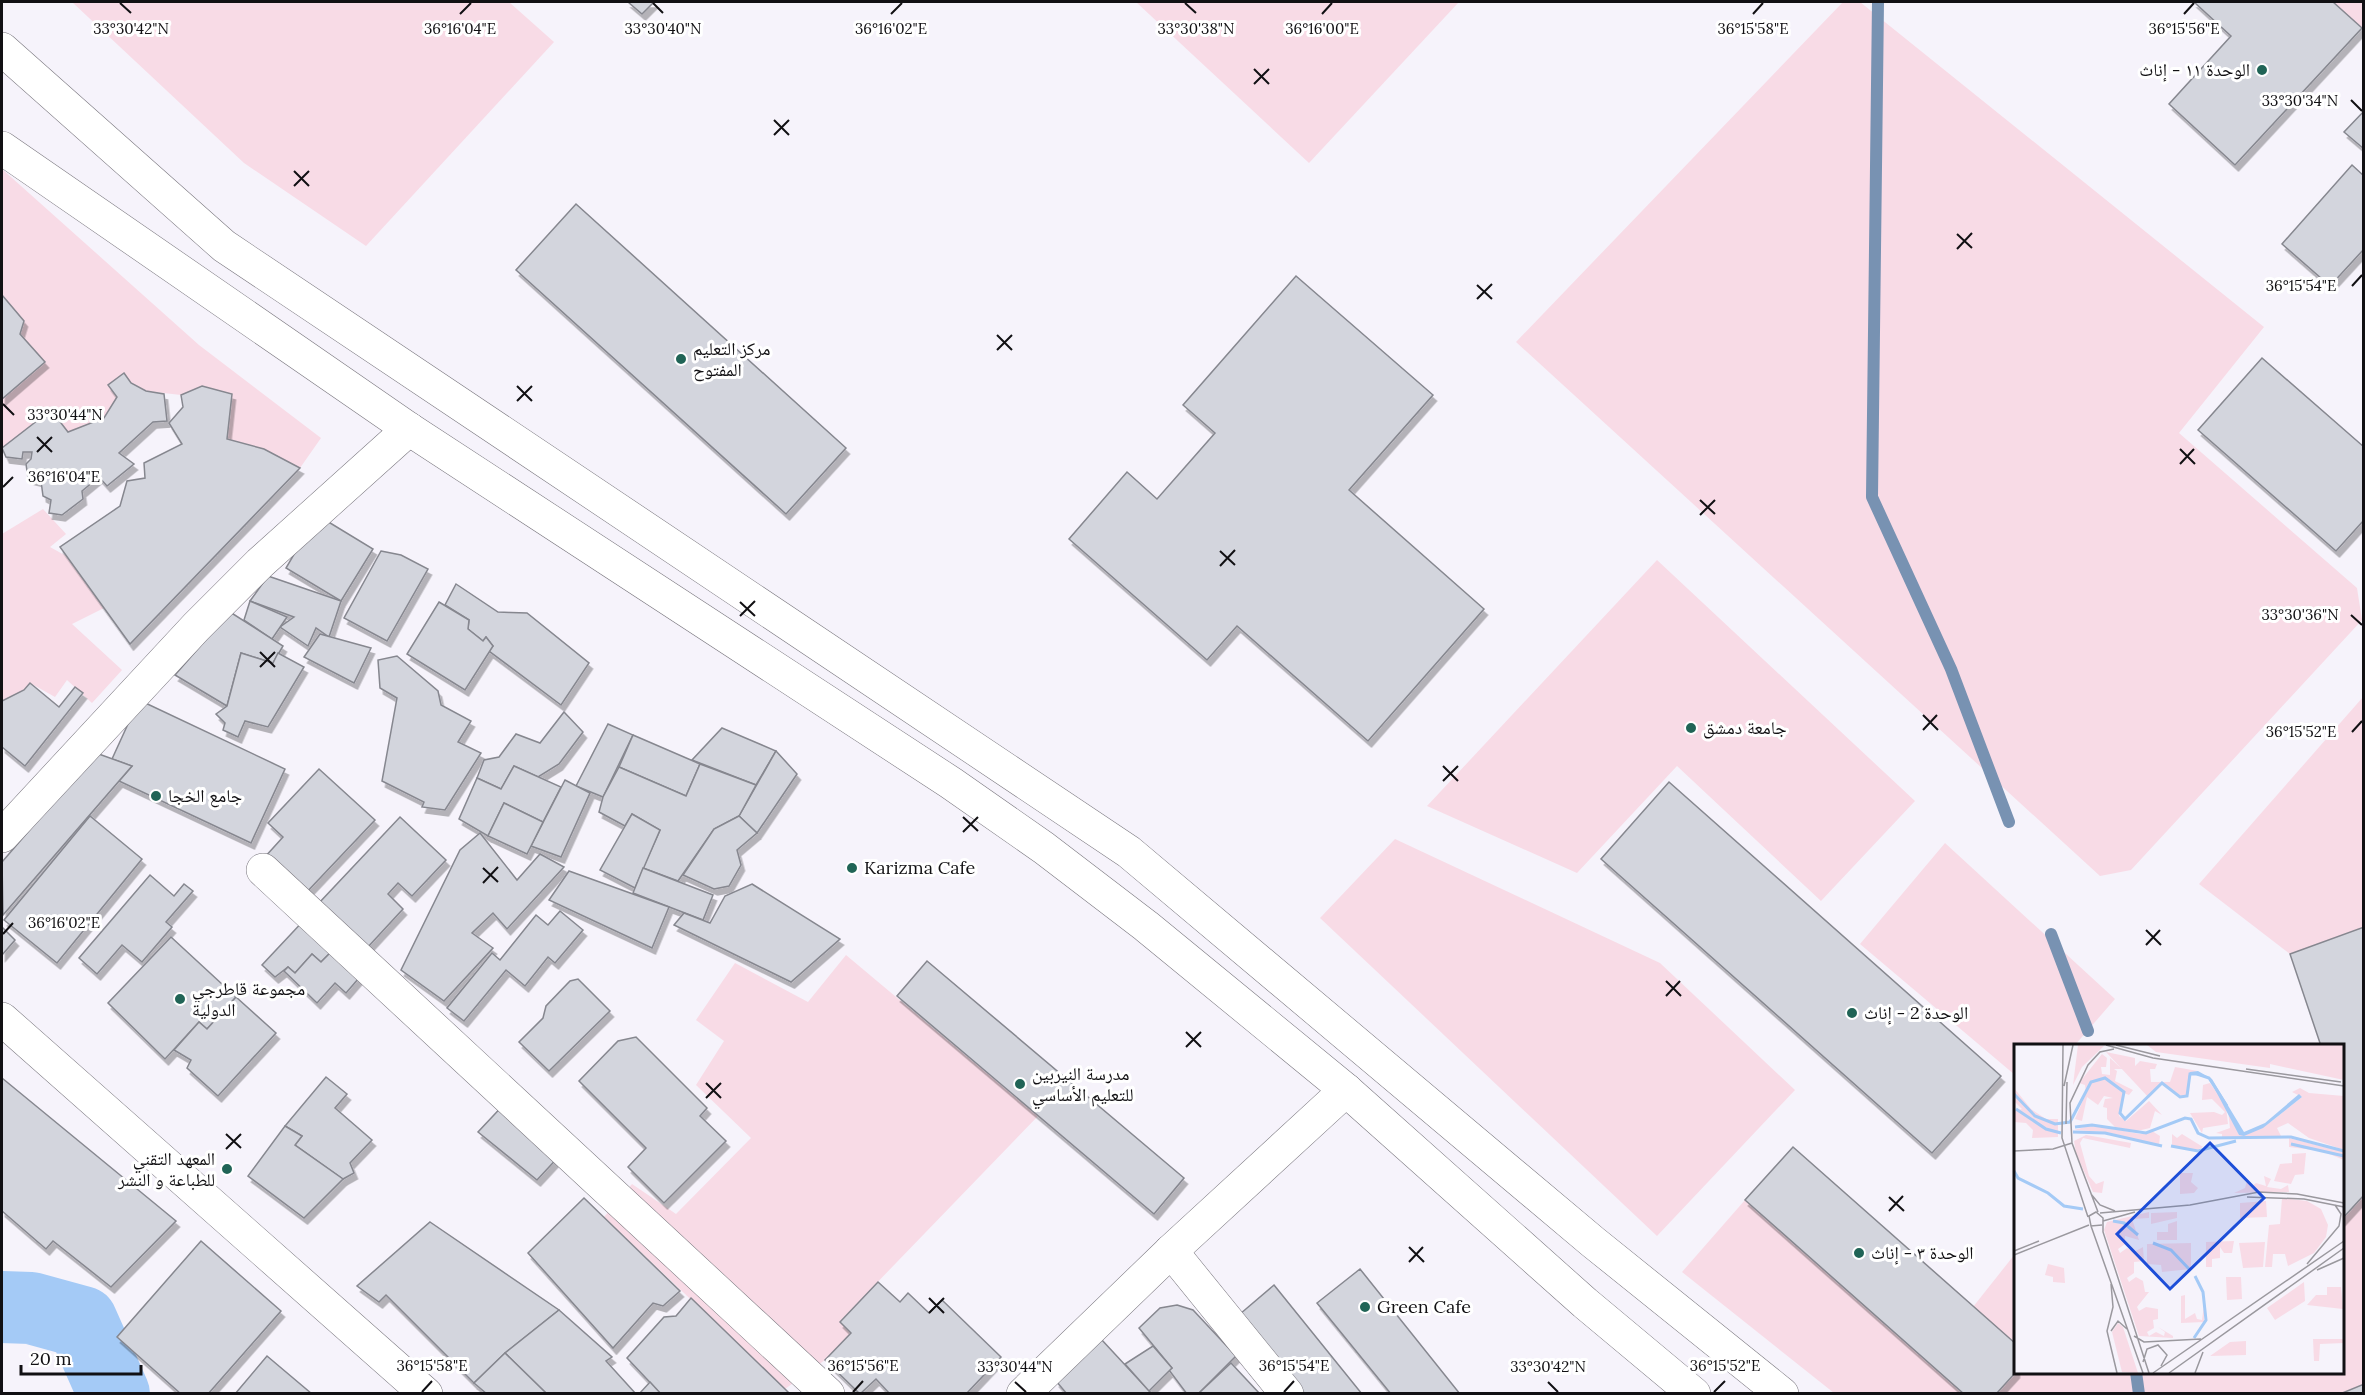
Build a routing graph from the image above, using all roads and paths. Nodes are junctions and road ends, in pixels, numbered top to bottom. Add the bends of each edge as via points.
1 (2, 49) edge
2 (2, 148) edge
3 (409, 429) junction
4 (2, 836) edge
5 (264, 870) dead end
6 (2, 1019) edge
7 (1346, 1090) junction
8 (1171, 1251) junction
9 (1039, 1388) edge
10 (426, 1394) edge
11 (828, 1394) edge
12 (1287, 1394) edge
13 (1694, 1394) edge
14 (1782, 1394) edge

1 - 14 main road via 224,246 1129,852 1593,1242
2 - 3 main road
3 - 4 main road via 196,627
3 - 7 main road via 951,783 1044,848
5 - 11 main road
6 - 10 main road
7 - 8 main road
7 - 13 main road via 1585,1303
8 - 9 main road
8 - 12 main road

